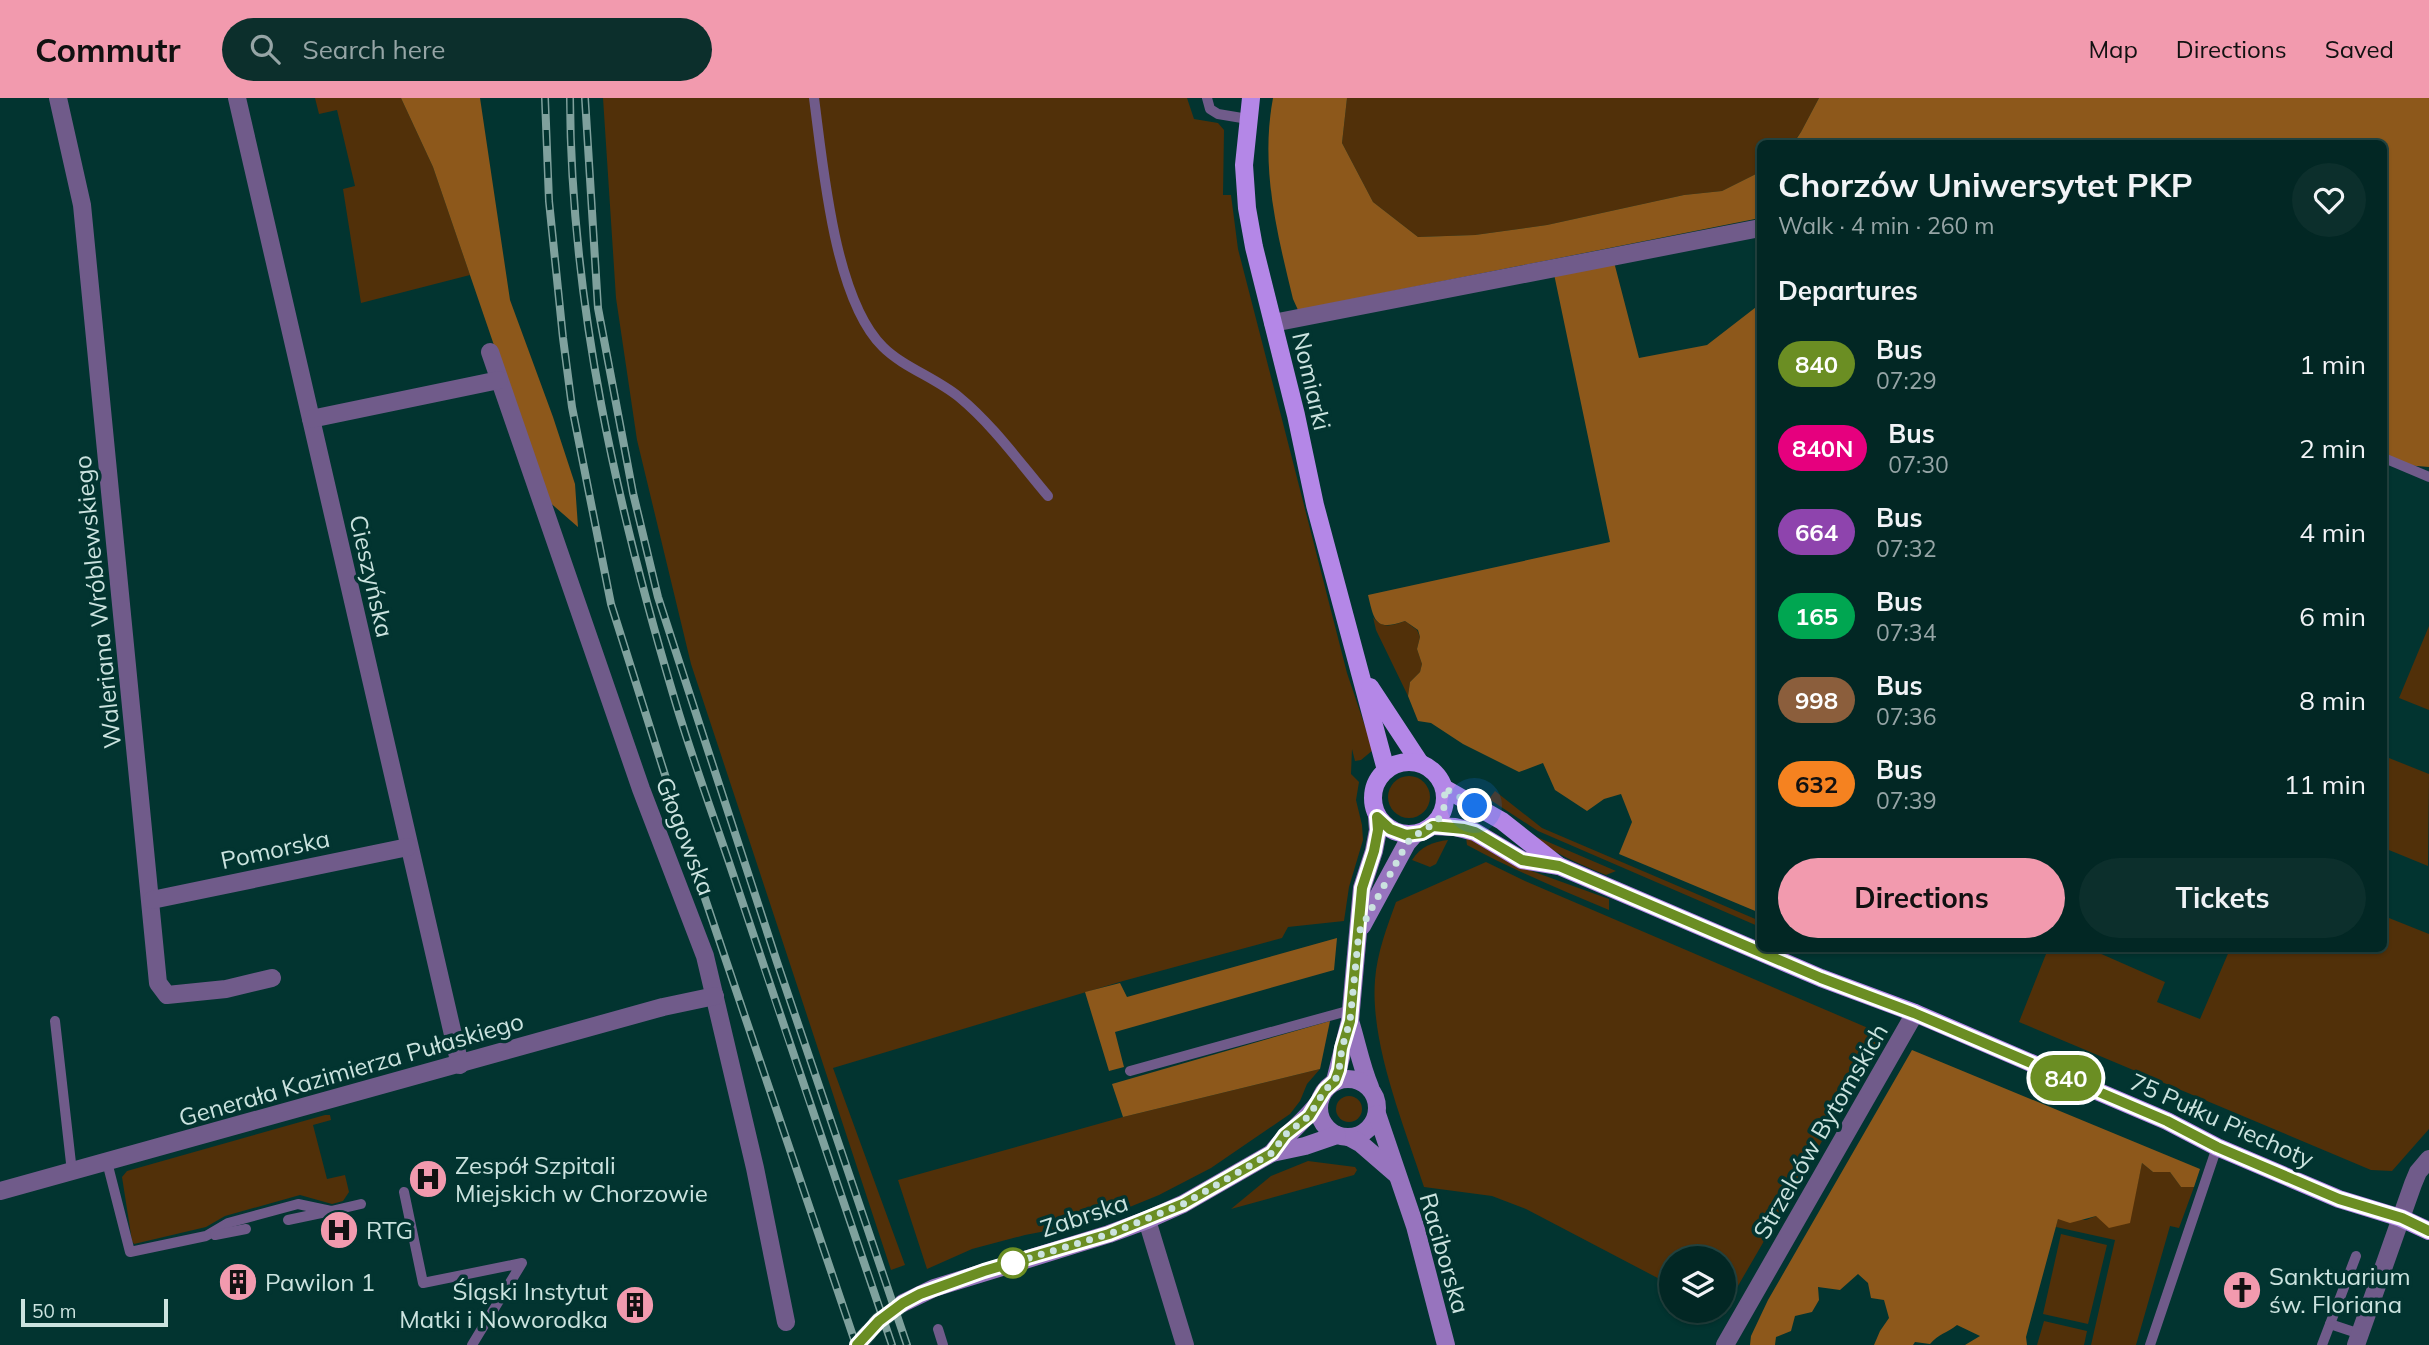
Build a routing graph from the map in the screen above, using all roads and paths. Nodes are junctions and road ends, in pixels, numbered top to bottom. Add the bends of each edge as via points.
1 (58, 98) edge
2 (237, 98) edge
3 (814, 98) edge
4 (1207, 98) edge
5 (1251, 98) edge
6 (1248, 119) junction
7 (1757, 229) edge
8 (1273, 323) junction
9 (489, 352) dead end
10 (499, 380) junction
11 (311, 419) junction
12 (2387, 459) edge
13 (2429, 477) edge
14 (1048, 496) dead end
15 (1361, 672) junction
16 (1420, 763) junction
17 (1386, 770) junction
18 (1444, 788) junction
19 (1377, 817) junction
20 (1433, 826) junction
21 (1415, 834) junction
22 (408, 847) junction
23 (1559, 866) junction
24 (152, 900) junction
25 (1359, 932) junction
26 (1757, 951) edge
27 (1760, 952) edge
28 (272, 978) dead end
29 (715, 996) junction
30 (1914, 1013) junction
31 (1351, 1015) junction
32 (55, 1021) dead end
33 (460, 1065) junction
34 (1130, 1071) dead end
35 (1335, 1081) junction
36 (1370, 1087) junction
37 (1320, 1102) junction
38 (1377, 1114) junction
39 (1343, 1136) junction
40 (2217, 1147) junction
41 (1272, 1153) junction
42 (2429, 1159) edge
43 (107, 1162) junction
44 (72, 1172) junction
45 (1397, 1175) junction
46 (0, 1191) edge
47 (404, 1192) dead end
48 (361, 1204) dead end
49 (331, 1211) junction
50 (2402, 1218) junction
51 (288, 1220) dead end
52 (1147, 1220) junction
53 (246, 1229) dead end
54 (2429, 1231) edge
55 (206, 1237) junction
56 (2356, 1255) dead end
57 (903, 1303) tunnel mouth
58 (786, 1322) dead end
59 (2330, 1324) junction
60 (938, 1329) dead end
61 (2358, 1339) edge
62 (472, 1345) edge
63 (943, 1345) edge
64 (1185, 1345) edge
65 (1446, 1345) edge
66 (1724, 1345) edge
67 (2150, 1345) edge
68 (2322, 1345) edge

1 - 24 street, Waleriana Wróblewskiego via 82,205
2 - 11 street, Cieszyńska
3 - 14 lane via 840,259 867,329 883,348 958,396
4 - 6 lane via 1210,109 1218,114
5 - 6 main road, Nomiarki
6 - 8 main road, Nomiarki via 1247,208
7 - 8 street
8 - 15 main road, Nomiarki via 1315,505
9 - 10 street, Głogowska
10 - 11 street
10 - 29 street, Głogowska via 632,764 705,956
11 - 22 street, Cieszyńska
12 - 13 lane
15 - 16 main road, Nomiarki
15 - 17 main road, Nomiarki
16 - 17 main road via 1396,764
16 - 18 main road via 1439,777
17 - 19 main road via 1373,793
18 - 20 main road via 1443,813
18 - 23 main road, 75 Pułku Piechoty via 1502,821
19 - 21 main road via 1398,833
19 - 25 street via 1374,851 1362,888
20 - 21 main road
20 - 23 main road, 75 Pułku Piechoty via 1475,832 1522,860
21 - 25 street
22 - 24 street, Pomorska
22 - 33 street, Cieszyńska
23 - 26 main road, 75 Pułku Piechoty
24 - 28 street, Waleriana Wróblewskiego via 158,983 166,995 226,989
25 - 31 street
27 - 30 main road, 75 Pułku Piechoty
29 - 33 street, Generała Kazimierza Pułaskiego
29 - 58 street, Głogowska
30 - 40 main road, 75 Pułku Piechoty via 2167,1121
30 - 66 street, Strzelców Bytomskich
31 - 34 lane
31 - 35 street
31 - 36 street
32 - 44 lane
33 - 43 street, Generała Kazimierza Pułaskiego
35 - 36 street via 1358,1079
35 - 37 street
36 - 38 street via 1377,1100
37 - 39 street via 1322,1122
37 - 41 street, Zabrska
38 - 39 street via 1360,1135
38 - 45 street, Raciborska
39 - 41 street, Zabrska
39 - 45 street, Raciborska via 1360,1143
40 - 50 main road, 75 Pułku Piechoty via 2339,1199
40 - 67 lane
41 - 52 street, Zabrska
42 - 50 street via 2418,1172
43 - 44 street, Generała Kazimierza Pułaskiego
43 - 55 lane via 130,1252
44 - 46 street, Generała Kazimierza Pułaskiego
45 - 65 street, Raciborska
47 - 62 lane via 423,1283 522,1263
48 - 49 lane
49 - 51 lane
49 - 55 lane via 299,1204 229,1223
50 - 54 main road, 75 Pułku Piechoty
50 - 61 street
52 - 57 street, Zabrska via 959,1280
52 - 64 street
53 - 55 lane
56 - 59 lane
59 - 61 lane
59 - 68 lane
60 - 63 lane

